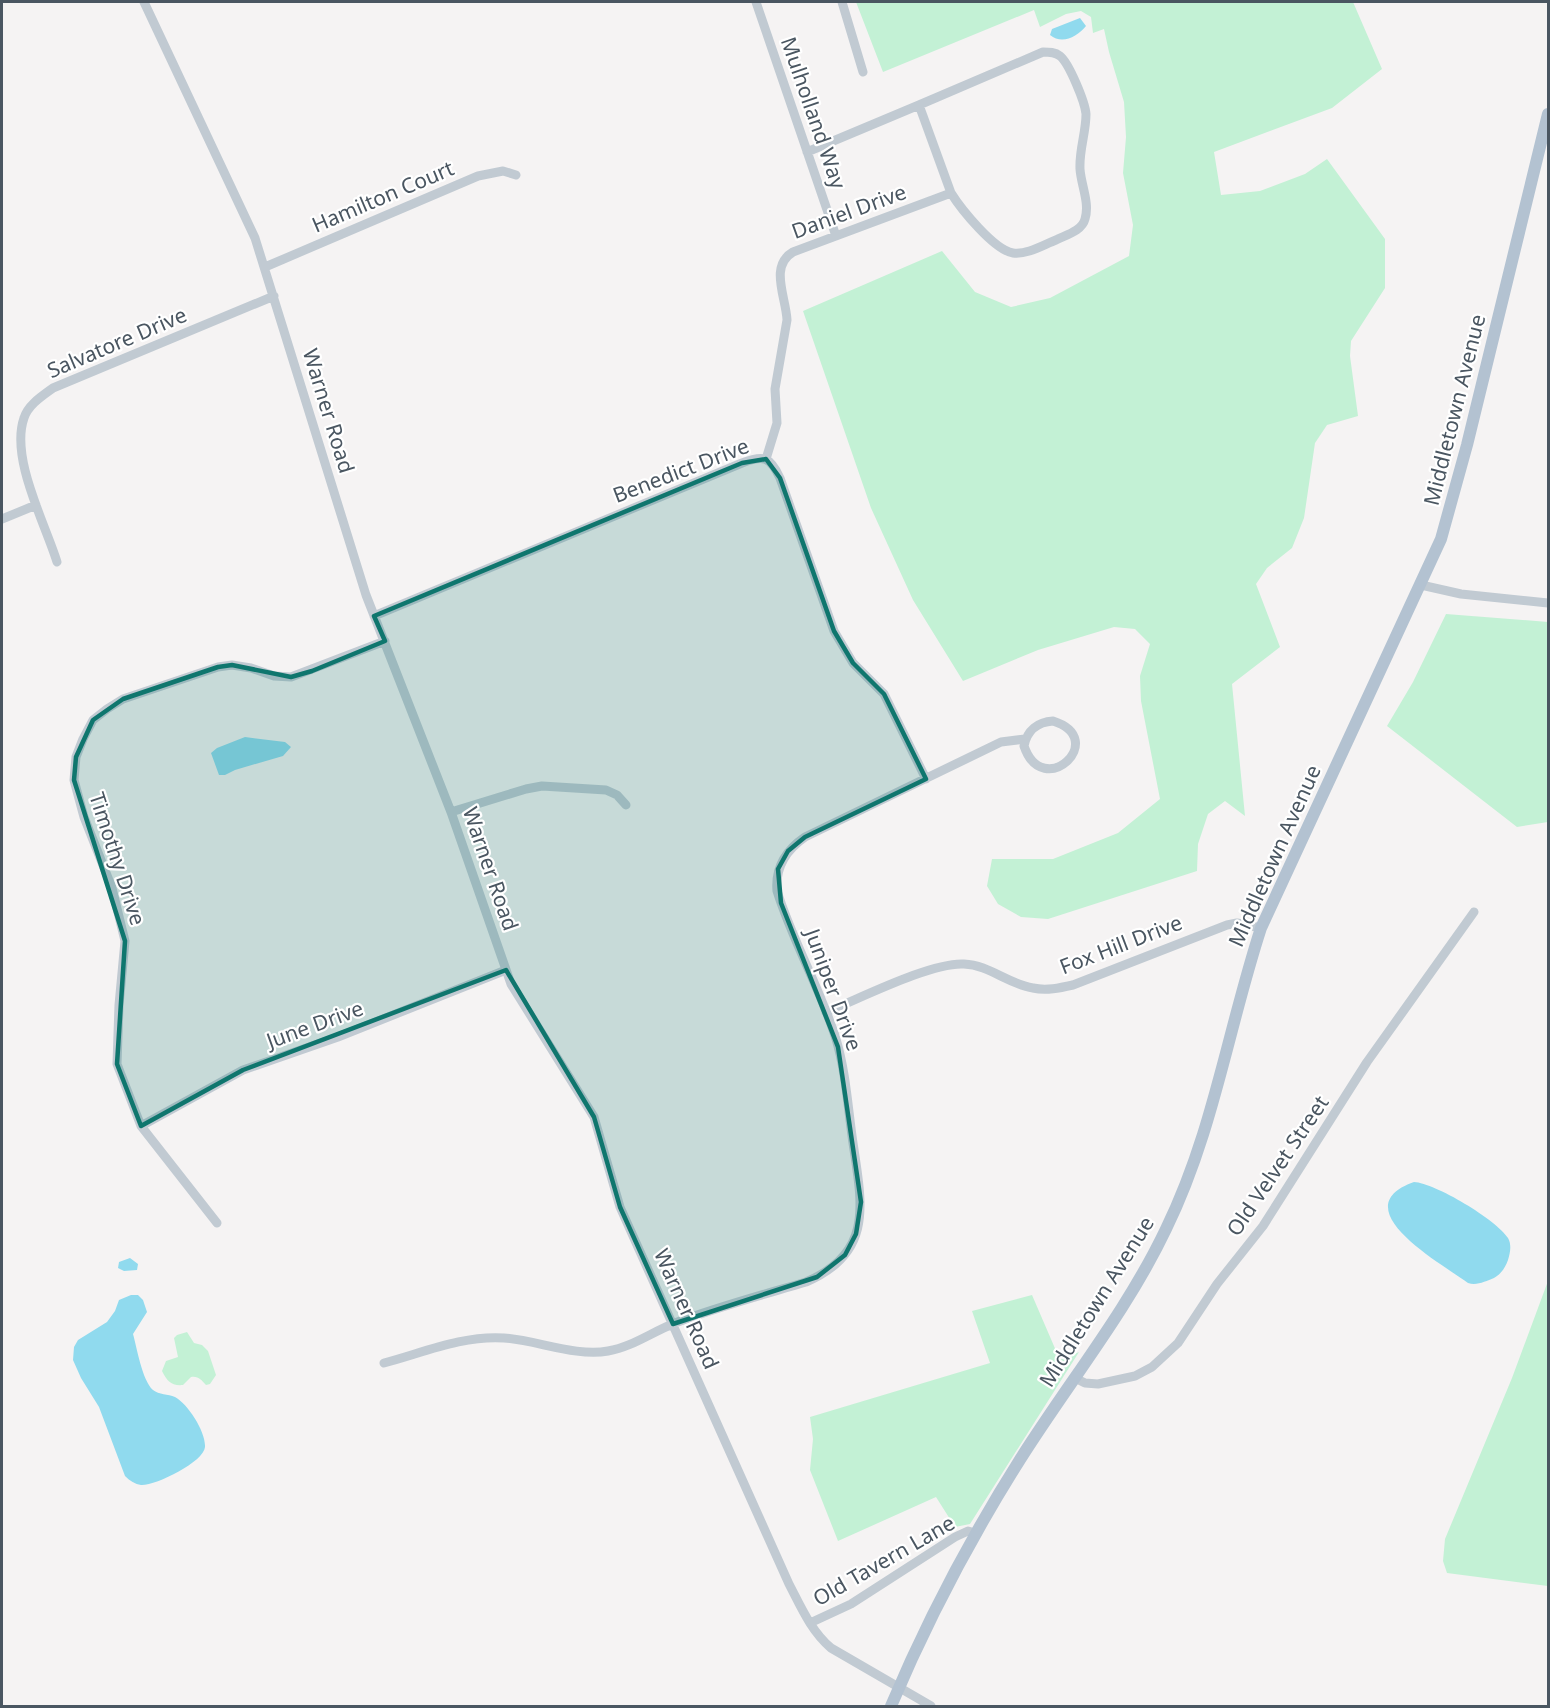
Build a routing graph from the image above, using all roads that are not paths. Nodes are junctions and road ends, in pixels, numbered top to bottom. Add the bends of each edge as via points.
1 (144, 2) edge
2 (756, 2) edge
3 (842, 2) edge
4 (863, 72) dead end
5 (919, 105) junction
6 (1548, 114) edge
7 (807, 152) junction
8 (516, 175) dead end
9 (951, 193) junction
10 (836, 236) junction
11 (265, 267) junction
12 (273, 296) junction
13 (766, 459) junction
14 (36, 505) junction
15 (2, 519) edge
16 (57, 562) dead end
17 (1421, 585) junction
18 (1548, 603) edge
19 (375, 616) junction
20 (385, 641) junction
21 (1025, 739) junction
22 (926, 779) junction
23 (626, 805) dead end
24 (451, 812) junction
25 (1474, 912) dead end
26 (1261, 928) junction
27 (507, 970) junction
28 (826, 1012) junction
29 (141, 1126) junction
30 (217, 1223) dead end
31 (673, 1324) junction
32 (384, 1363) dead end
33 (1075, 1378) junction
34 (976, 1533) junction
35 (810, 1623) junction
36 (899, 1687) junction
37 (891, 1707) edge
38 (931, 1707) edge

1 - 11 street, Warner Road
2 - 7 street, Mulholland Way
3 - 4 street
5 - 7 street
5 - 9 street
5 - 9 street via 1047,52 1064,59 1083,102 1086,115 1080,168 1086,212 1083,224 1075,231 1030,250 1008,252 993,241
6 - 17 main road, Middletown Avenue via 1453,501
7 - 10 street, Mulholland Way
8 - 11 street, Hamilton Court via 503,171 478,176
9 - 10 street, Daniel Drive
10 - 13 street, Daniel Drive via 793,252 780,267 787,320 775,389 777,423
11 - 12 street, Warner Road
12 - 14 street, Salvatore Drive via 52,388 36,400 24,416 20,433
12 - 19 street, Warner Road
13 - 19 street, Benedict Drive via 757,457 742,463
13 - 22 street, Benedict Drive via 780,478 834,631 853,663 884,693
14 - 15 street
14 - 16 street, Salvatore Drive
17 - 18 street via 1461,594
17 - 26 main road, Middletown Avenue
19 - 20 street, Warner Road
20 - 24 street, Warner Road
20 - 29 street, Timothy Drive via 291,677 232,665 207,671 123,699 93,720 83,738 74,780 112,888 125,941 117,1064
21 - 21 street, Juniper Drive via 1040,724 1063,724 1075,740 1074,754 1064,765 1042,767 1026,751
21 - 22 street, Juniper Drive via 1002,742
22 - 28 street, Juniper Drive via 805,837 781,862 777,891
23 - 24 street via 606,790 542,786
24 - 27 street, Warner Road
25 - 33 street, Old Velvet Street via 1367,1062 1263,1226 1217,1284 1178,1343 1136,1376 1098,1384
26 - 28 street, Fox Hill Drive via 1227,925 1055,989 1034,989 981,967 945,966
26 - 33 main road, Middletown Avenue via 1209,1121 1188,1181 1151,1258
27 - 29 street, June Drive via 243,1070
27 - 31 street, Warner Road via 594,1117 620,1207
28 - 31 street, Juniper Drive via 841,1060 860,1190 859,1221 851,1246 836,1264 817,1277
29 - 30 street, Timothy Drive
31 - 32 street, Juniper Drive via 606,1352 489,1337
31 - 35 street, Warner Road
33 - 34 main road, Middletown Avenue
34 - 35 street, Old Tavern Lane via 968,1531 955,1537 851,1604
34 - 36 main road, Middletown Avenue
35 - 36 street, Warner Road via 831,1648
36 - 37 main road, Middletown Avenue
36 - 38 street, Warner Road

